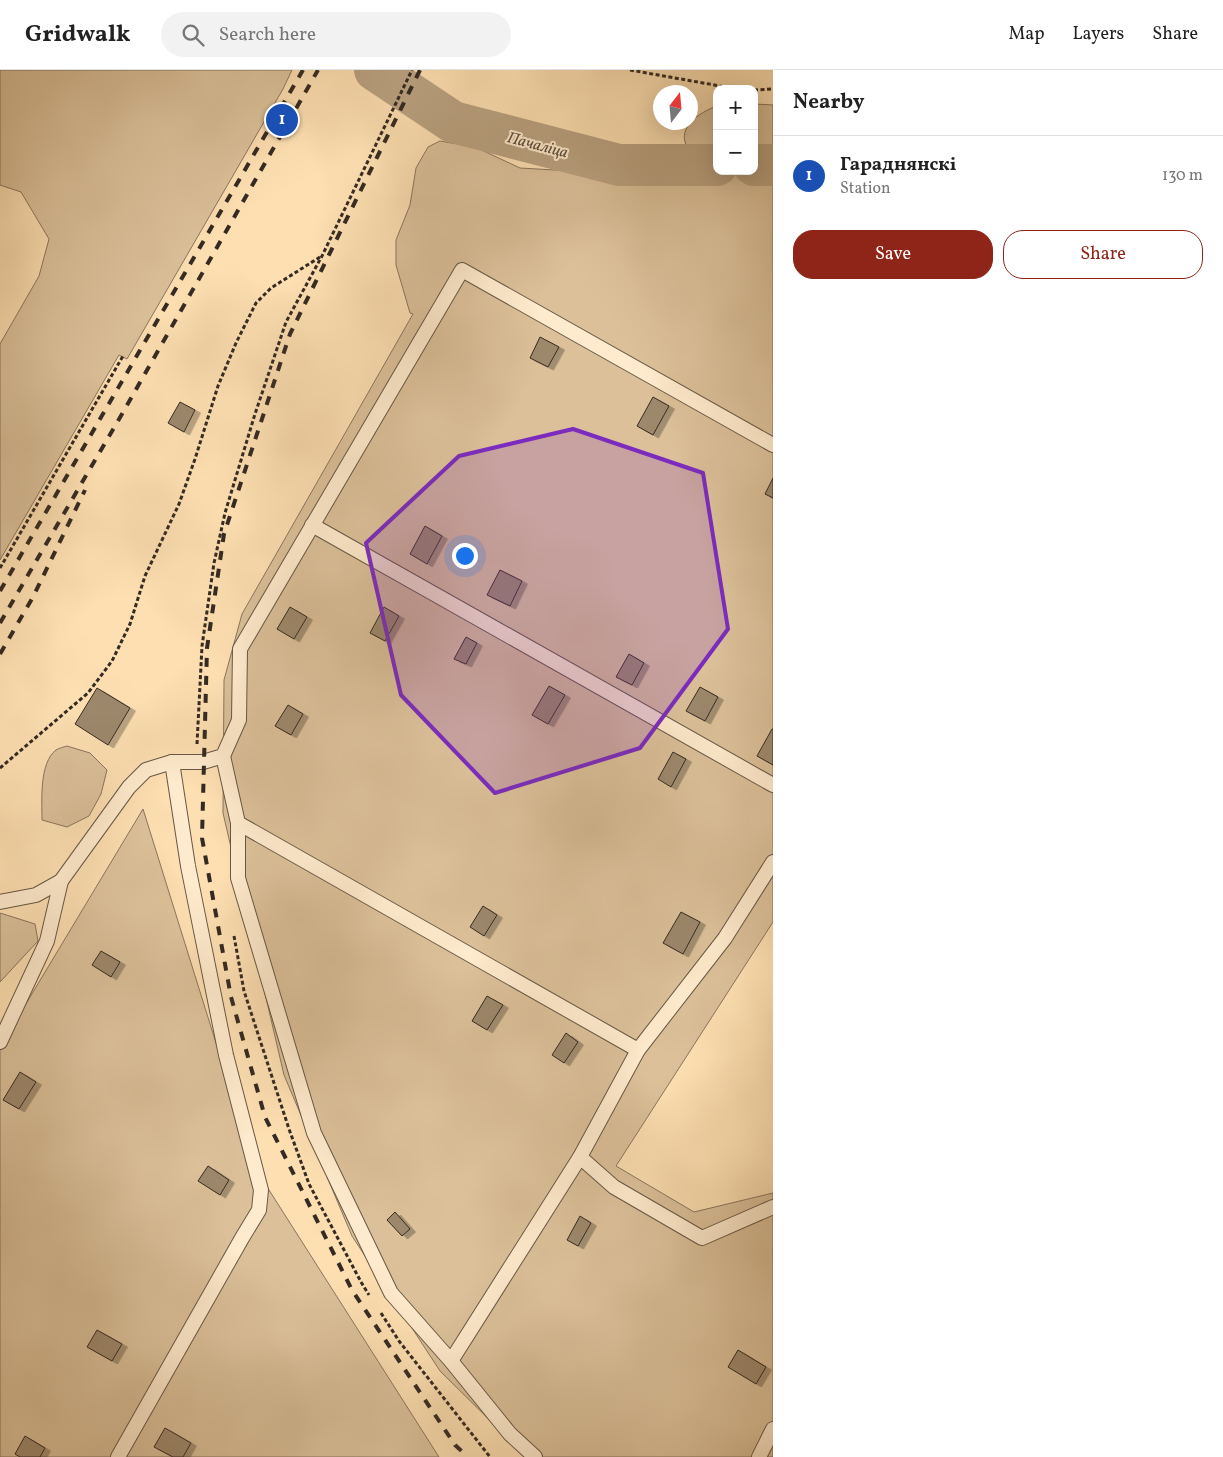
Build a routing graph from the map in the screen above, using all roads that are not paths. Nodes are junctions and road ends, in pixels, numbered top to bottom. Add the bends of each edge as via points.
1 (773, 445) edge
2 (312, 525) junction
3 (223, 756) junction
4 (172, 762) junction
5 (773, 785) edge
6 (238, 823) junction
7 (773, 862) edge
8 (61, 881) junction
9 (0, 902) edge
10 (0, 1042) edge
11 (638, 1050) junction
12 (580, 1157) junction
13 (773, 1208) edge
14 (451, 1361) junction
15 (773, 1429) edge
16 (118, 1457) edge
17 (535, 1457) edge
18 (759, 1457) edge

1 - 2 lane via 462,270
2 - 3 lane via 240,649 239,720
2 - 5 lane
3 - 4 lane via 203,762
3 - 6 lane
4 - 8 lane via 146,770 129,787
4 - 16 lane via 188,866 226,1055 261,1190 259,1210
6 - 11 lane
6 - 14 lane via 238,878 314,1133 391,1293
7 - 11 lane via 725,938
8 - 9 lane via 36,895
8 - 10 lane via 47,941
11 - 12 lane
12 - 13 lane via 614,1187 702,1238
12 - 14 lane
14 - 17 lane via 510,1434
15 - 18 lane

